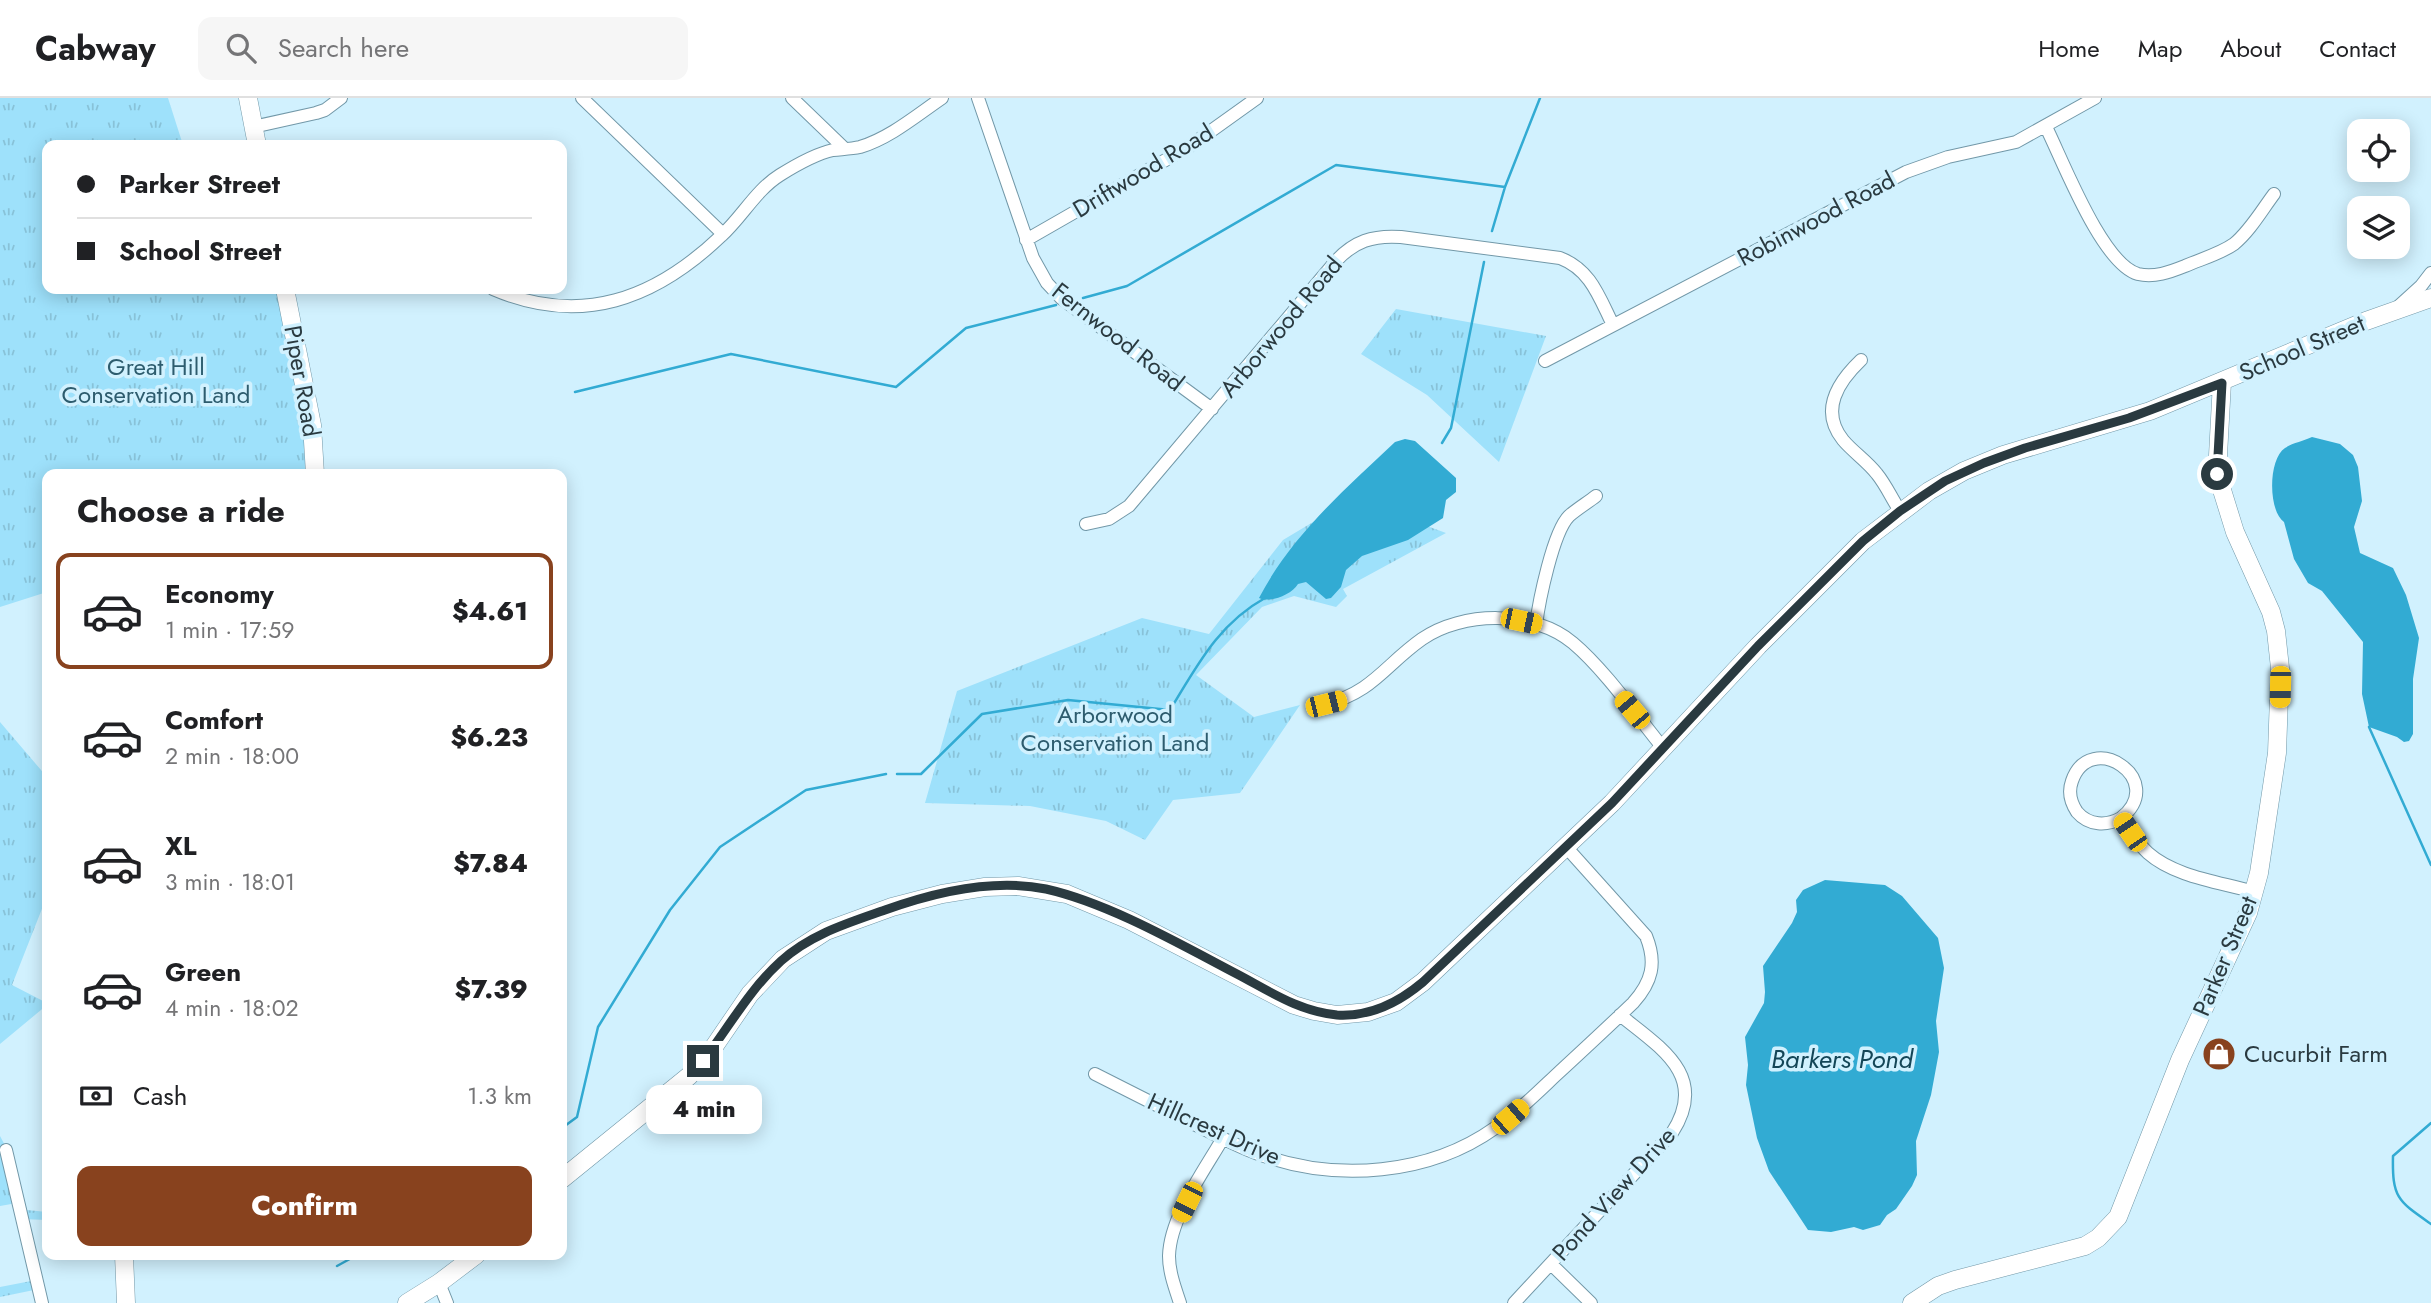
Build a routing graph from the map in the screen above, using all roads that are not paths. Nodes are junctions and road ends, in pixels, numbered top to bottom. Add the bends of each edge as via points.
1 (247, 98) edge
2 (341, 98) edge
3 (582, 98) edge
4 (792, 98) edge
5 (942, 98) edge
6 (978, 98) edge
7 (1257, 98) edge
8 (2095, 98) edge
9 (253, 127) junction
10 (2046, 127) junction
11 (256, 140) edge
12 (845, 149) junction
13 (2274, 194) dead end
14 (723, 234) junction
15 (1026, 240) junction
16 (2431, 273) edge
17 (286, 294) edge
18 (505, 294) edge
19 (2431, 299) edge
20 (2396, 309) junction
21 (1613, 325) junction
22 (1861, 360) dead end
23 (1545, 361) dead end
24 (2222, 383) junction
25 (1212, 409) junction
26 (315, 469) edge
27 (1596, 496) dead end
28 (1900, 511) junction
29 (1086, 524) dead end
30 (1536, 625) junction
31 (1326, 704) dead end
32 (1664, 748) junction
33 (2122, 818) junction
34 (1566, 848) junction
35 (2254, 892) junction
36 (1620, 1015) junction
37 (1095, 1074) dead end
38 (1223, 1138) junction
39 (6, 1150) dead end
40 (567, 1175) edge
41 (124, 1260) edge
42 (469, 1260) edge
43 (1551, 1264) junction
44 (439, 1283) junction
45 (42, 1303) edge
46 (126, 1303) edge
47 (407, 1303) edge
48 (447, 1303) edge
49 (1180, 1303) edge
50 (1514, 1303) edge
51 (1591, 1303) edge
52 (1912, 1303) edge

1 - 9 street
2 - 9 street via 316,113
3 - 14 street
4 - 12 street
5 - 12 street via 882,137
6 - 15 street, Fernwood Road
7 - 15 street, Driftwood Road via 1190,146
8 - 10 street, Robinwood Road
9 - 11 street
10 - 13 street via 2099,237 2136,273 2151,276 2172,271 2225,249 2247,230
10 - 21 street, Robinwood Road via 2016,142 1906,172
12 - 14 street via 778,175
14 - 18 street via 689,264 638,294 601,304 546,305
15 - 25 street, Fernwood Road via 1037,268 1054,291
16 - 20 street
17 - 26 street, Piper Road via 312,425
19 - 20 street, School Street
20 - 24 street, School Street
21 - 23 street, Robinwood Road
21 - 25 street, Arborwood Road via 1587,276 1568,261 1378,236 1342,255
22 - 28 street via 1836,390 1836,428 1878,475
24 - 28 street, School Street via 2129,418 1993,459 1945,481
24 - 35 street, Parker Street via 2217,474 2235,532 2271,612 2280,660 2277,753
25 - 29 street, Arborwood Road via 1129,506 1109,519
27 - 30 street via 1560,528
28 - 32 street, School Street via 1863,541 1768,636
30 - 31 street via 1481,618 1433,631 1367,687
30 - 32 street via 1572,642
32 - 34 street, School Street
33 - 33 street via 2134,802 2132,776 2112,760 2087,763 2071,783 2075,808 2096,823
33 - 35 street via 2144,849 2159,861
34 - 36 street, Hillcrest Drive via 1641,928 1652,950 1650,979
34 - 40 street, School Street via 1409,994 1384,1008 1354,1014 1337,1015 1294,1005 1129,920 1055,891 985,887 892,907 826,931 783,959 750,994 689,1076
35 - 52 street, Parker Street via 2242,929 2180,1060 2126,1202 2108,1229 2085,1246 1955,1280
36 - 38 street, Hillcrest Drive via 1495,1128 1423,1161 1366,1170 1325,1170 1283,1162
36 - 43 street, Pond View Drive via 1679,1069 1686,1090 1682,1113 1672,1133
37 - 38 street, Hillcrest Drive
38 - 49 street via 1171,1241 1170,1265
39 - 45 street
41 - 46 street
42 - 44 street
43 - 50 street, Pond View Drive
43 - 51 street
44 - 47 street
44 - 48 street

